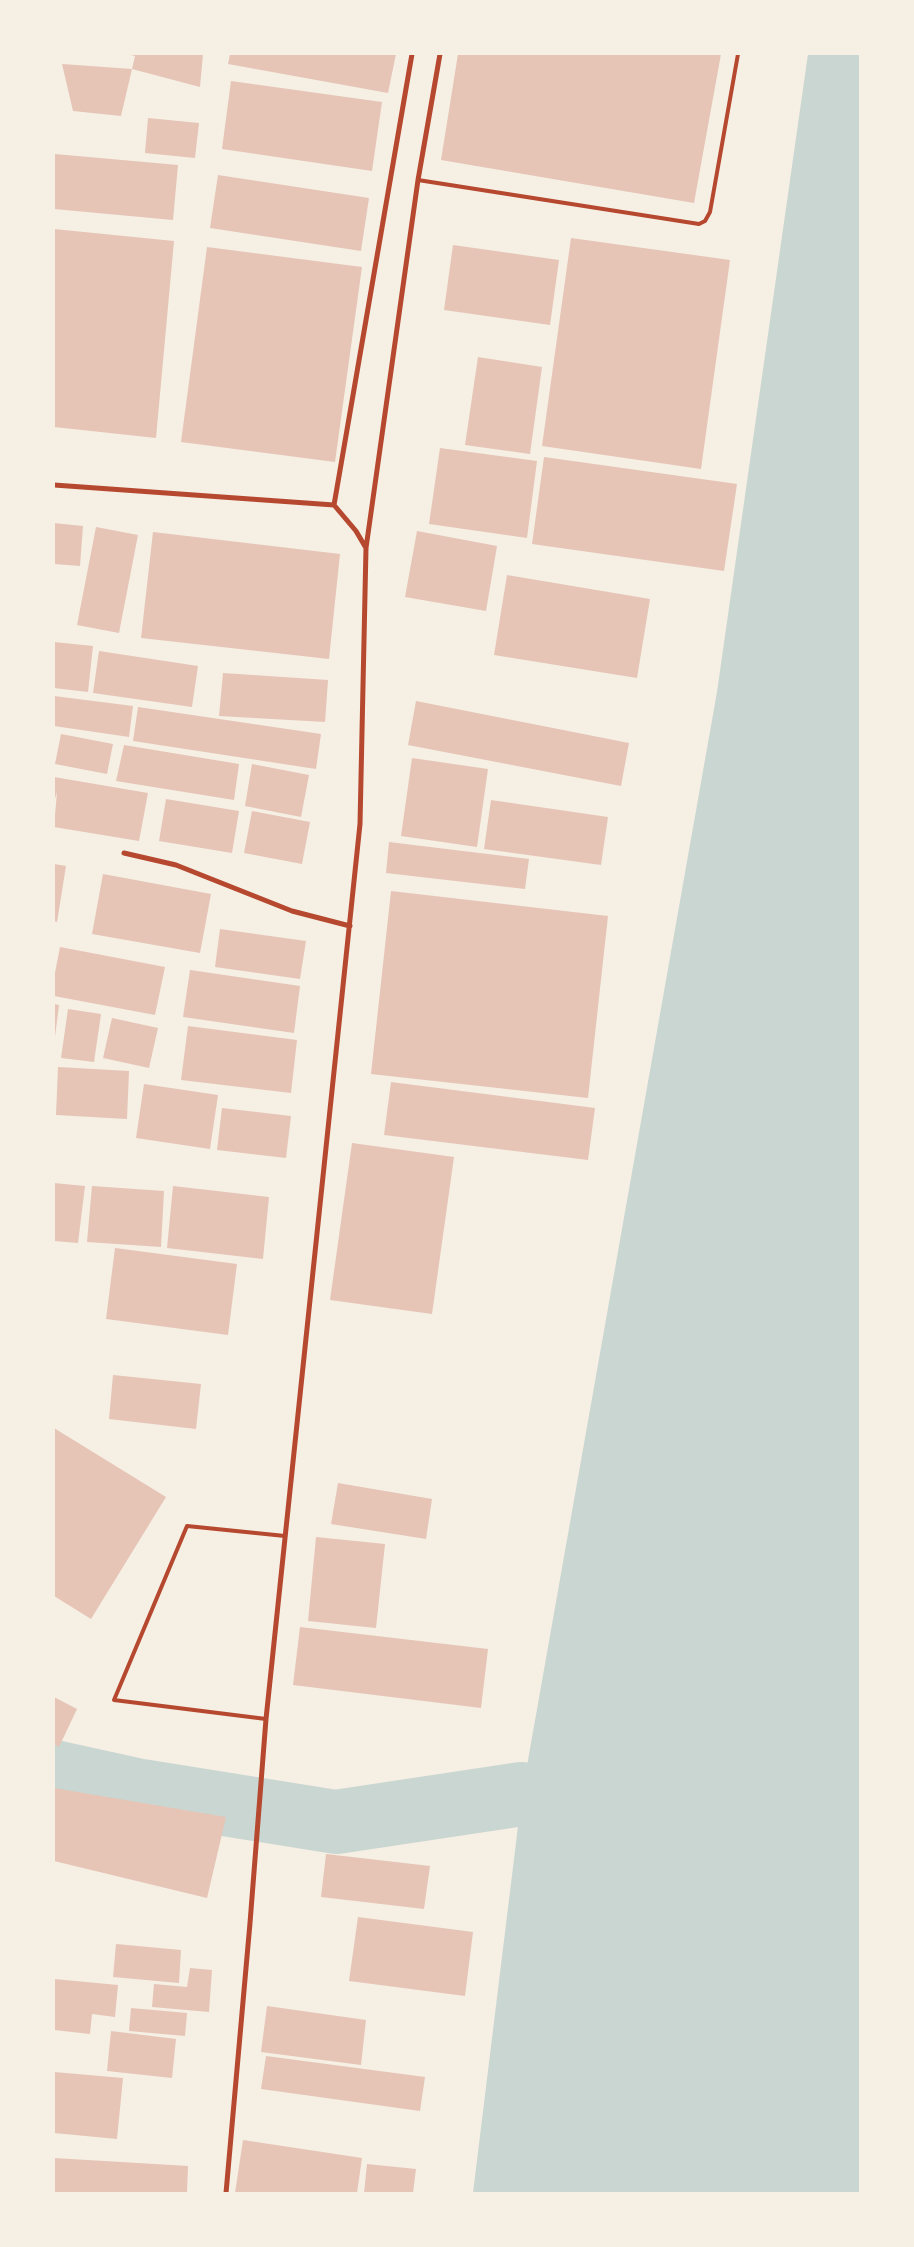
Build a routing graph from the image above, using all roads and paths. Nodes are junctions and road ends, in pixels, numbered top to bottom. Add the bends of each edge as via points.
1 (412, 54) edge
2 (440, 54) edge
3 (738, 54) edge
4 (418, 180) junction
5 (54, 486) edge
6 (334, 505) junction
7 (366, 548) junction
8 (124, 854) dead end
9 (350, 926) junction
10 (285, 1536) junction
11 (266, 1720) junction
12 (226, 2193) edge

1 - 6 street
2 - 4 street
3 - 4 lane via 710,212 699,224
4 - 7 street
5 - 6 street
6 - 7 street
7 - 9 street via 360,824
8 - 9 street via 176,865 292,911
9 - 10 street
10 - 11 street
10 - 11 lane via 186,1526 114,1700
11 - 12 street

